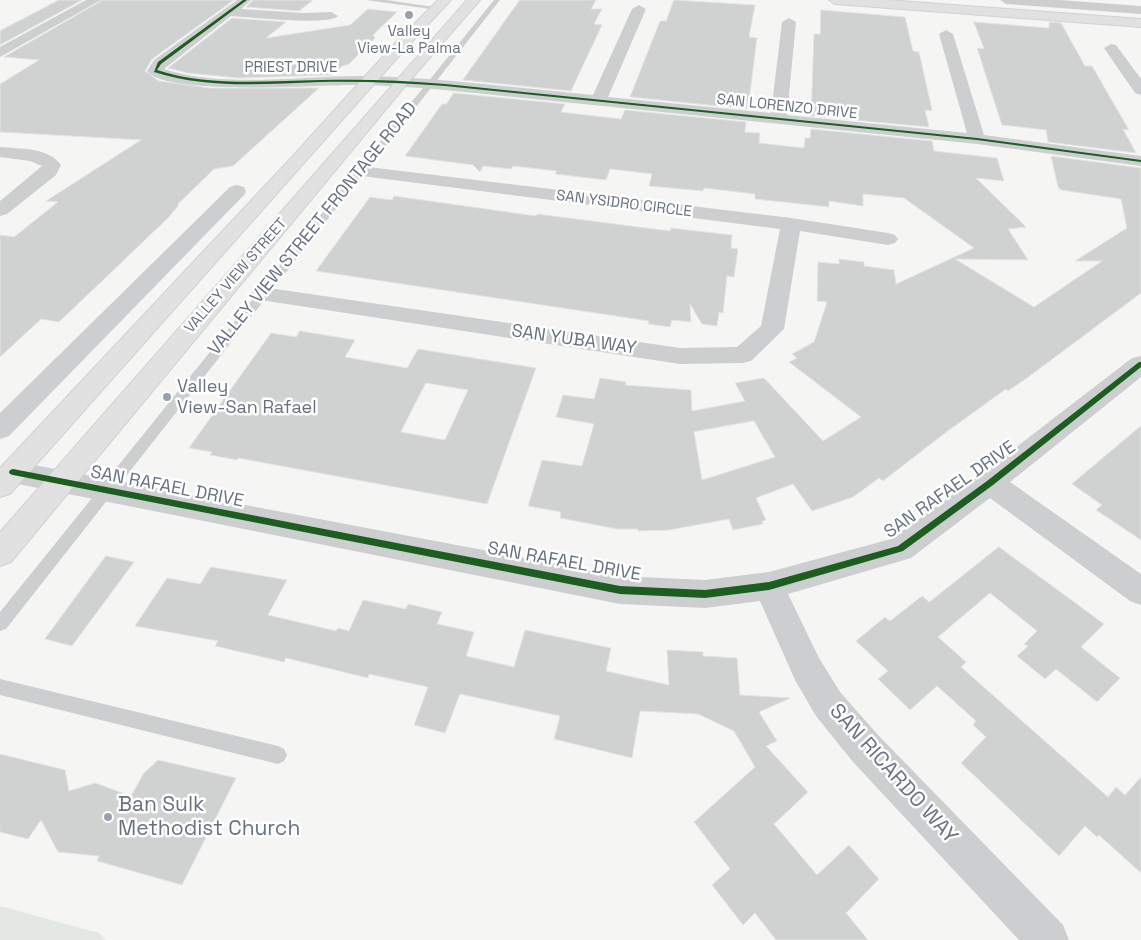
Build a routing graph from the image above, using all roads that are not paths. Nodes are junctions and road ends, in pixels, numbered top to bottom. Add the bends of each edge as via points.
1 (94, 0) edge
2 (245, 0) edge
3 (369, 0) edge
4 (474, 0) edge
5 (497, 0) edge
6 (841, 0) edge
7 (1006, 0) edge
8 (442, 4) edge
9 (639, 9) dead end
10 (1141, 10) edge
11 (228, 12) junction
12 (331, 16) dead end
13 (789, 22) dead end
14 (1141, 23) edge
15 (946, 34) dead end
16 (1111, 48) dead end
17 (0, 53) edge
18 (401, 82) junction
19 (367, 83) junction
20 (430, 84) junction
21 (1141, 90) edge
22 (599, 100) junction
23 (778, 120) junction
24 (977, 139) junction
25 (0, 152) edge
26 (1141, 161) edge
27 (360, 171) junction
28 (237, 191) dead end
29 (0, 210) edge
30 (791, 224) junction
31 (888, 239) dead end
32 (262, 294) junction
33 (1141, 364) edge
34 (0, 429) edge
35 (7, 479) edge
36 (59, 481) junction
37 (990, 483) junction
38 (106, 490) junction
39 (4, 542) edge
40 (769, 586) junction
41 (1141, 591) edge
42 (0, 624) edge
43 (0, 687) edge
44 (278, 755) dead end
45 (1048, 940) edge

1 - 17 street
2 - 11 street
3 - 8 lane
4 - 18 main road, VALLEY VIEW STREET
5 - 20 lane, VALLEY VIEW STREET FRONTAGE ROAD
6 - 14 main road
7 - 10 street
8 - 19 main road, VALLEY VIEW STREET
9 - 22 street
11 - 12 street
11 - 19 street, PRIEST DRIVE via 160,63 155,71 167,76 229,82
13 - 23 street
15 - 24 street
16 - 21 street
18 - 19 street, PRIEST DRIVE
18 - 20 street, PRIEST DRIVE
18 - 36 main road, VALLEY VIEW STREET
19 - 35 main road, VALLEY VIEW STREET
20 - 22 street, SAN LORENZO DRIVE
20 - 27 lane, VALLEY VIEW STREET FRONTAGE ROAD
22 - 23 street, SAN LORENZO DRIVE
23 - 24 street, SAN LORENZO DRIVE
24 - 26 street, SAN LORENZO DRIVE
25 - 29 street via 39,158 52,165 50,171
27 - 30 street, SAN YSIDRO CIRCLE
27 - 32 lane, VALLEY VIEW STREET FRONTAGE ROAD
28 - 34 street
30 - 31 street, SAN YSIDRO CIRCLE
30 - 32 street, SAN YUBA WAY via 772,329 743,355 680,356
32 - 38 lane, VALLEY VIEW STREET FRONTAGE ROAD
33 - 37 street, SAN RAFAEL DRIVE
35 - 36 street, SAN RAFAEL DRIVE
36 - 38 street, SAN RAFAEL DRIVE
36 - 39 main road, VALLEY VIEW STREET
37 - 40 street, SAN RAFAEL DRIVE via 900,549
37 - 41 street
38 - 40 street, SAN RAFAEL DRIVE via 620,590 705,594
38 - 42 lane, VALLEY VIEW STREET FRONTAGE ROAD
40 - 45 street, SAN RICARDO WAY via 807,668 828,704 866,749
43 - 44 lane

